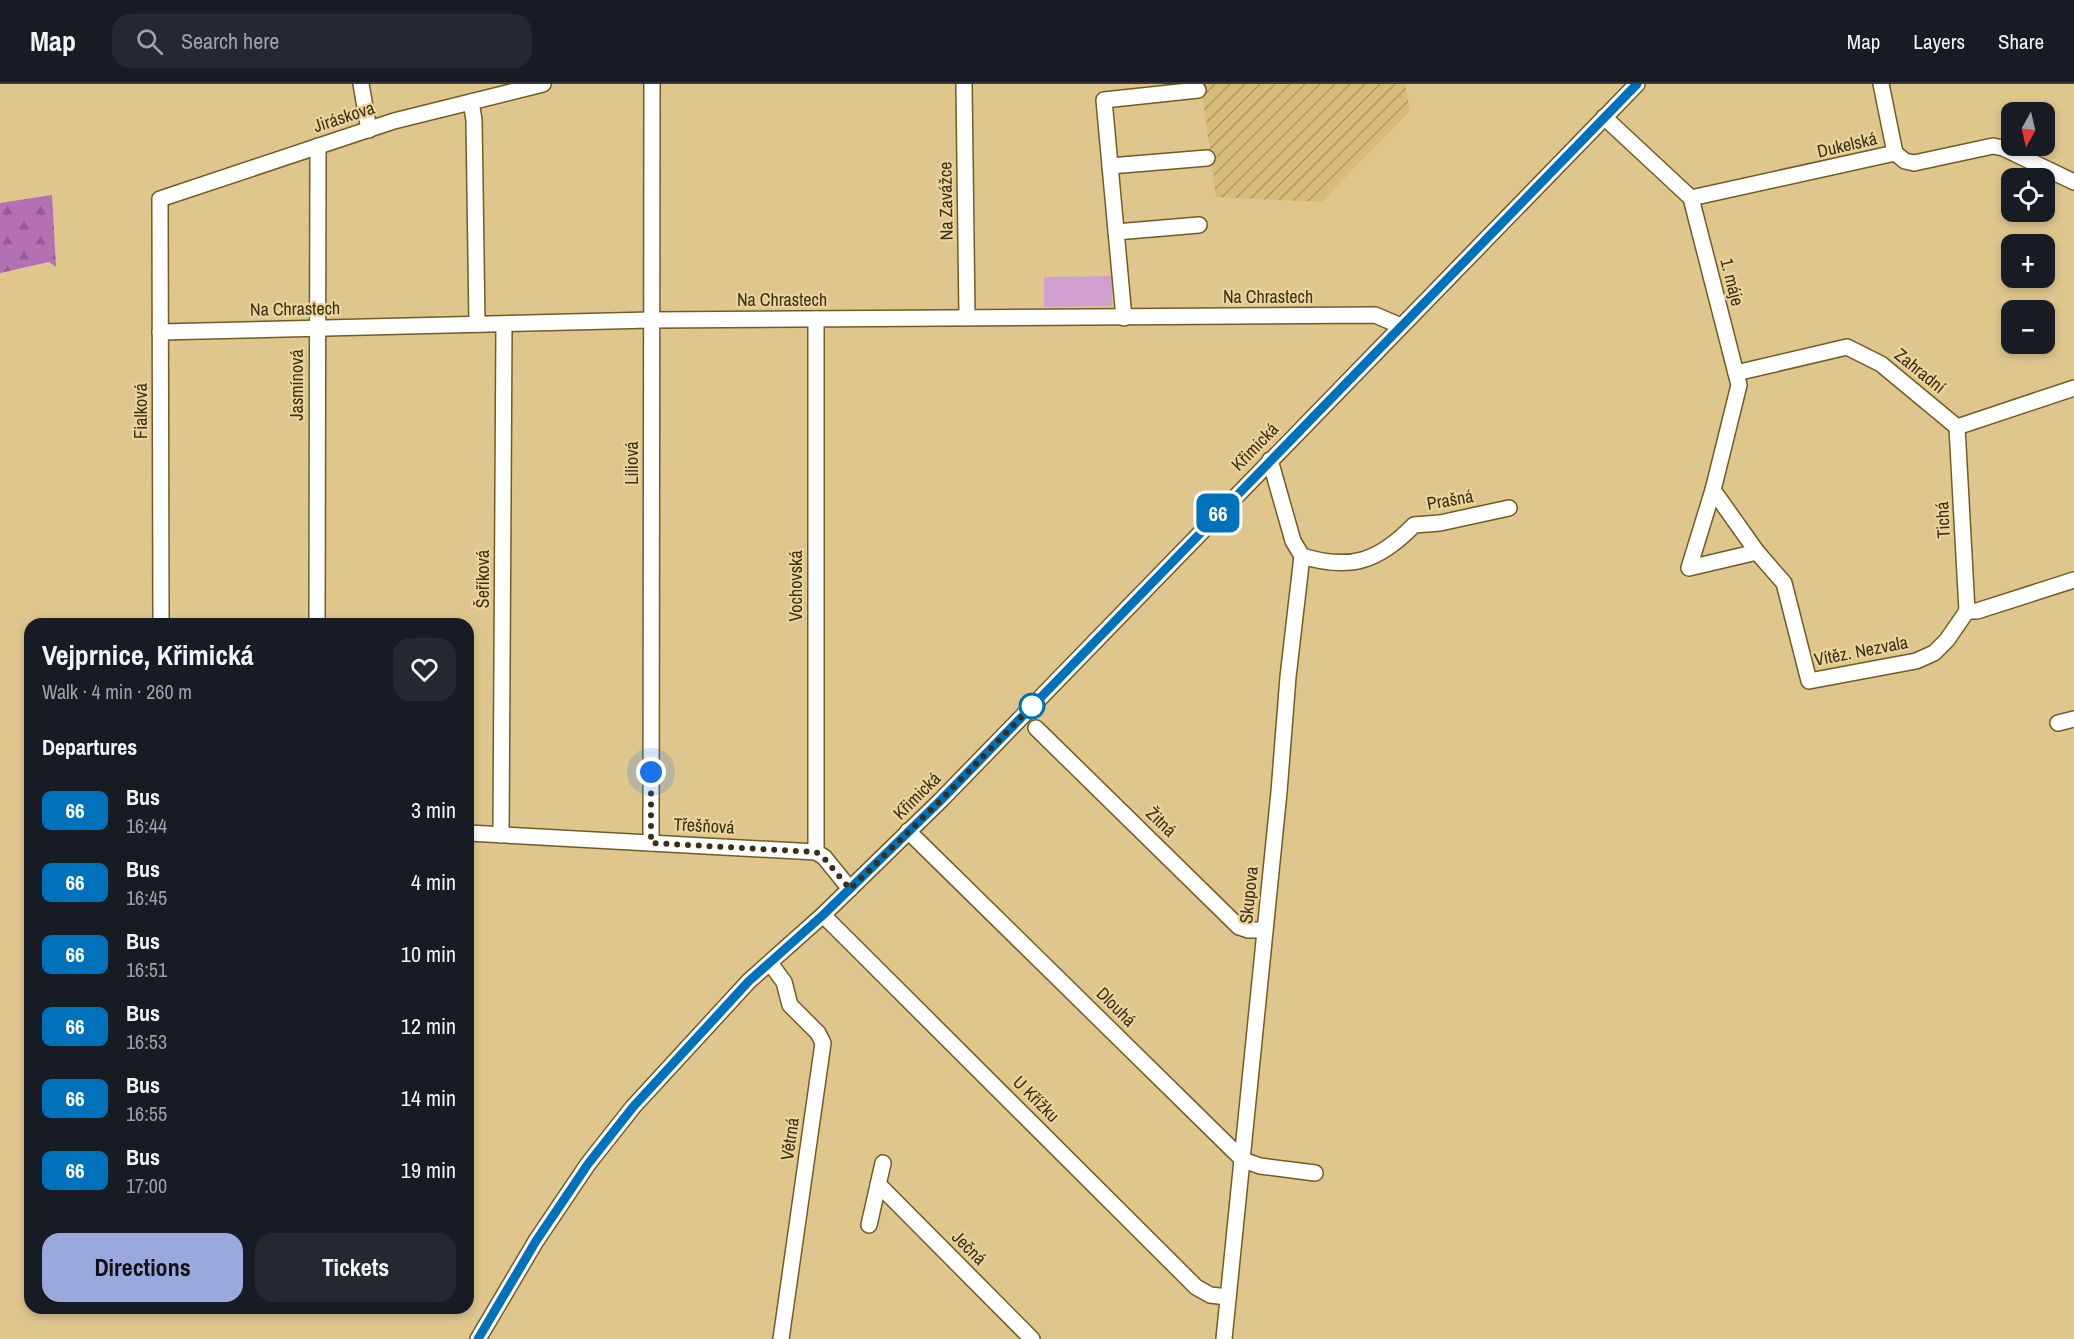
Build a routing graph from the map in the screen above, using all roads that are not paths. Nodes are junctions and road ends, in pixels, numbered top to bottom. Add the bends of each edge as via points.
1 (361, 84) edge
2 (543, 84) edge
3 (652, 84) edge
4 (964, 84) edge
5 (1637, 84) edge
6 (1881, 84) edge
7 (1198, 90) dead end
8 (471, 102) junction
9 (1605, 117) junction
10 (369, 129) junction
11 (318, 146) junction
12 (1896, 153) junction
13 (1207, 158) dead end
14 (1110, 166) junction
15 (2074, 182) edge
16 (1691, 198) junction
17 (160, 199) joint
18 (1199, 225) dead end
19 (1116, 232) junction
20 (967, 317) junction
21 (1124, 318) junction
22 (816, 319) junction
23 (651, 320) junction
24 (477, 324) junction
25 (504, 324) junction
26 (1401, 326) junction
27 (316, 328) junction
28 (160, 332) junction
29 (1736, 373) junction
30 (2074, 388) edge
31 (1957, 427) junction
32 (1270, 460) junction
33 (1713, 490) junction
34 (1509, 508) dead end
35 (1757, 552) junction
36 (1302, 556) junction
37 (2074, 580) edge
38 (1966, 610) junction
39 (161, 618) edge
40 (317, 618) edge
41 (2074, 719) edge
42 (2058, 723) dead end
43 (1036, 728) dead end
44 (909, 831) junction
45 (474, 833) edge
46 (501, 835) junction
47 (651, 843) junction
48 (816, 852) junction
49 (850, 889) junction
50 (823, 915) junction
51 (1264, 930) junction
52 (770, 963) junction
53 (1243, 1160) junction
54 (883, 1163) dead end
55 (1315, 1173) dead end
56 (878, 1184) junction
57 (869, 1225) dead end
58 (1228, 1297) junction
59 (1028, 1337) edge
60 (478, 1339) edge
61 (781, 1339) edge
62 (1224, 1339) edge

1 - 10 street
2 - 8 street, Jiráskova
3 - 23 street, Liliová
4 - 20 street, Na Zavážce
5 - 9 street, Křimická
6 - 12 street
7 - 14 street via 1104,100
8 - 10 street, Jiráskova
8 - 24 street
9 - 16 street
9 - 26 street, Křimická
10 - 11 street, Jiráskova
11 - 17 street, Jiráskova
11 - 27 street, Jasmínová
12 - 15 street, Dukelská via 1905,162 1914,163 1993,146
12 - 16 street, Dukelská
13 - 14 street
14 - 19 street
16 - 29 street, 1. máje
17 - 28 street, Fialková
18 - 19 street
19 - 21 street
20 - 21 street, Na Chrastech
20 - 22 street, Na Chrastech
21 - 26 street, Na Chrastech via 1375,315
22 - 23 street, Na Chrastech
22 - 48 street, Vochovská
23 - 25 street, Na Chrastech
23 - 47 street, Liliová
24 - 25 street, Na Chrastech
24 - 27 street, Na Chrastech
25 - 46 street, Šeříková
26 - 32 street, Křimická
27 - 28 street, Na Chrastech
27 - 40 street, Jasmínová
28 - 39 street, Fialková
29 - 31 street, Zahradní via 1847,347 1881,363
29 - 33 street, 1. máje via 1739,385
30 - 31 street
31 - 38 street, Tichá
32 - 36 street via 1293,541
32 - 44 street, Křimická
33 - 35 street
33 - 35 street, 1. máje via 1689,568
34 - 36 street, Prašná via 1414,525 1375,557 1352,563
35 - 38 street, Vítěz. Nezvala via 1784,584 1809,681 1916,661 1934,653
36 - 51 street, Skupova
37 - 38 street via 1977,611
41 - 42 street
43 - 51 street, Žitná via 1239,927
44 - 49 street, Křimická
44 - 53 street, Dlouhá
45 - 46 street, Třešňová
46 - 47 street, Třešňová
47 - 48 street, Třešňová
48 - 49 street
49 - 50 street, Křimická
50 - 52 street, Křimická
50 - 58 street, U Křížku via 1196,1287 1210,1295
51 - 53 street, Skupova
52 - 60 street, Křimická via 633,1107 588,1164 536,1241
52 - 61 street, Větrná via 784,982 790,1005 823,1043
53 - 55 street, Dlouhá
53 - 58 street, Skupova
54 - 56 street
56 - 57 street
56 - 59 street, Ječná
58 - 62 street, Skupova

